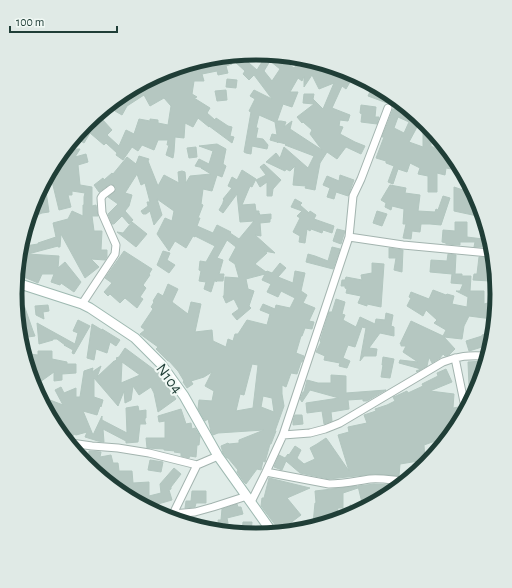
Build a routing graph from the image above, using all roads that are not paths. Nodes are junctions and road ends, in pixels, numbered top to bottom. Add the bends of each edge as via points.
1 (388, 108) dead end
2 (111, 189) dead end
3 (349, 237) junction
4 (487, 253) edge
5 (23, 285) edge
6 (82, 304) junction
7 (482, 356) edge
8 (455, 358) junction
9 (464, 401) edge
10 (283, 435) junction
11 (76, 444) edge
12 (218, 456) junction
13 (197, 465) junction
14 (266, 472) junction
15 (397, 481) edge
16 (249, 499) junction
17 (173, 513) edge
18 (175, 514) edge
19 (269, 527) edge

1 - 3 street via 353,196
2 - 6 street via 101,198 102,213 116,245 115,254
3 - 4 street
3 - 10 street
5 - 6 street, N104 / N104
6 - 12 street, N104 / N104 via 135,338 161,364 184,396
7 - 8 street
8 - 9 street
8 - 10 street via 443,362 340,423 310,433
10 - 14 street
11 - 13 street via 149,453
12 - 13 street
12 - 16 street, N104 / N104
13 - 17 street
14 - 15 street via 329,484 377,479
14 - 16 street
16 - 18 street via 195,512
16 - 19 street, N104 / N104

